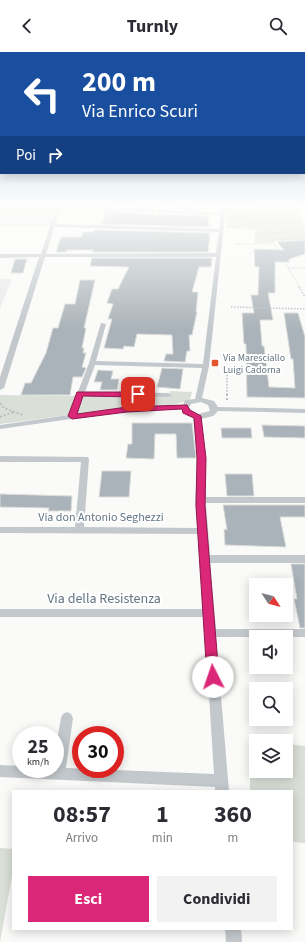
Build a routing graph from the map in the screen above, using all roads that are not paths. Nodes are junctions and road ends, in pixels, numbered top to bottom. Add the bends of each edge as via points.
1 (46, 247) edge
2 (219, 247) edge
3 (218, 255) junction
4 (0, 256) edge
5 (43, 256) junction
6 (103, 324) dead end
7 (92, 364) junction
8 (206, 366) junction
9 (0, 388) edge
10 (80, 394) junction
11 (168, 395) dead end
12 (198, 400) junction
13 (185, 407) junction
14 (215, 409) junction
15 (305, 411) edge
16 (72, 416) junction
17 (197, 416) junction
18 (0, 427) edge
19 (0, 459) edge
20 (200, 500) junction
21 (305, 500) edge
22 (0, 530) edge
23 (79, 530) junction
24 (202, 531) junction
25 (204, 559) junction
26 (305, 559) edge
27 (208, 613) junction
28 (0, 614) edge
29 (210, 633) junction
30 (305, 633) edge
31 (66, 718) dead end
32 (64, 732) edge
33 (0, 771) edge
34 (12, 772) edge
35 (64, 774) edge
36 (222, 786) edge
37 (233, 930) edge
38 (234, 942) edge

1 - 5 street
2 - 3 street
3 - 5 street
3 - 8 street
4 - 5 street
5 - 9 street
6 - 7 street
7 - 8 street
7 - 10 street
8 - 12 street
10 - 11 street
10 - 16 street
12 - 13 street via 188,402
12 - 14 street via 212,404
13 - 16 street via 127,409
13 - 17 street via 186,412
14 - 15 street
14 - 17 street via 211,414
16 - 18 street
17 - 20 street via 202,458
19 - 23 street via 85,459
20 - 21 street
20 - 24 street
22 - 23 street, Via don Antonio Seghezzi
23 - 24 street, Via don Antonio Seghezzi
24 - 25 street
25 - 26 street
25 - 27 street
27 - 28 street, Via della Resistenza
27 - 29 street
29 - 30 street
29 - 36 street
31 - 32 street
33 - 34 street
35 - 36 street
37 - 38 street

